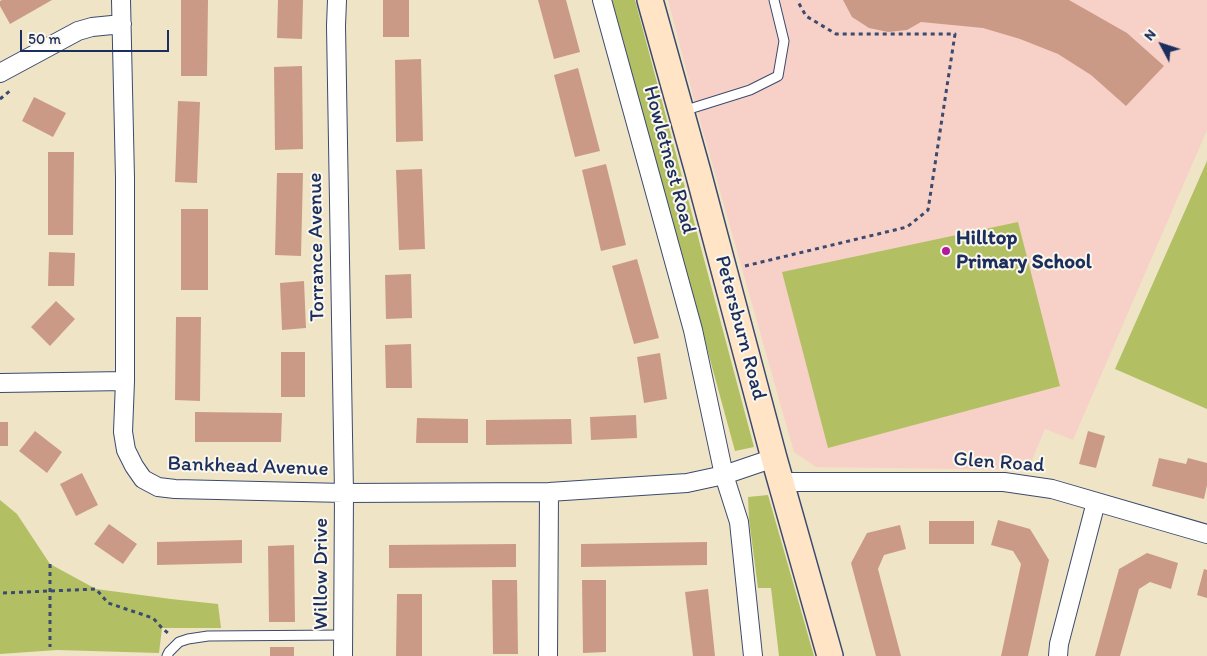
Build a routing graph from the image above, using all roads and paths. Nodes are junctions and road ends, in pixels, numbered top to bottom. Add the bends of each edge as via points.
1 (121, 0) edge
2 (337, 0) edge
3 (602, 0) edge
4 (650, 0) edge
5 (774, 0) edge
6 (797, 0) edge
7 (122, 24) junction
8 (0, 73) edge
9 (681, 112) junction
10 (725, 271) junction
11 (124, 381) junction
12 (0, 383) edge
13 (774, 458) junction
14 (724, 474) junction
15 (781, 482) junction
16 (548, 492) junction
17 (344, 493) junction
18 (1096, 502) junction
19 (1207, 534) edge
20 (50, 564) dead end
21 (50, 590) junction
22 (3, 592) dead end
23 (344, 635) junction
24 (179, 642) junction
25 (50, 647) dead end
26 (167, 656) edge
27 (343, 656) edge
28 (548, 656) edge
29 (753, 656) edge
30 (830, 656) edge
31 (1058, 656) edge

1 - 7 street, Bankhead Avenue
2 - 17 street, Torrance Avenue
3 - 14 street, Howletnest Road via 693,330
4 - 9 main road, Petersburn Road
5 - 9 lane via 784,41 778,76 750,90
6 - 10 path via 806,16 836,34 955,34 928,210 907,227
7 - 8 street via 78,30
7 - 11 street, Bankhead Avenue
9 - 10 main road, Petersburn Road
10 - 13 main road, Petersburn Road
11 - 12 street
11 - 17 street, Bankhead Avenue via 126,450 143,479 158,487
13 - 14 street, Bankhead Avenue
13 - 15 main road, Petersburn Road
14 - 16 street, Bankhead Avenue via 687,483
14 - 29 street, Howletnest Road via 739,522
15 - 18 street, Glen Road via 1004,482 1052,489
15 - 30 main road, Petersburn Road
16 - 17 street, Bankhead Avenue
16 - 28 street
17 - 23 street, Willow Drive
18 - 19 street, Glen Road
18 - 31 street
20 - 21 path
21 - 22 path
21 - 24 path via 96,589 108,603 153,618
21 - 25 path
23 - 24 lane via 208,636
23 - 27 street, Willow Drive
24 - 26 lane

